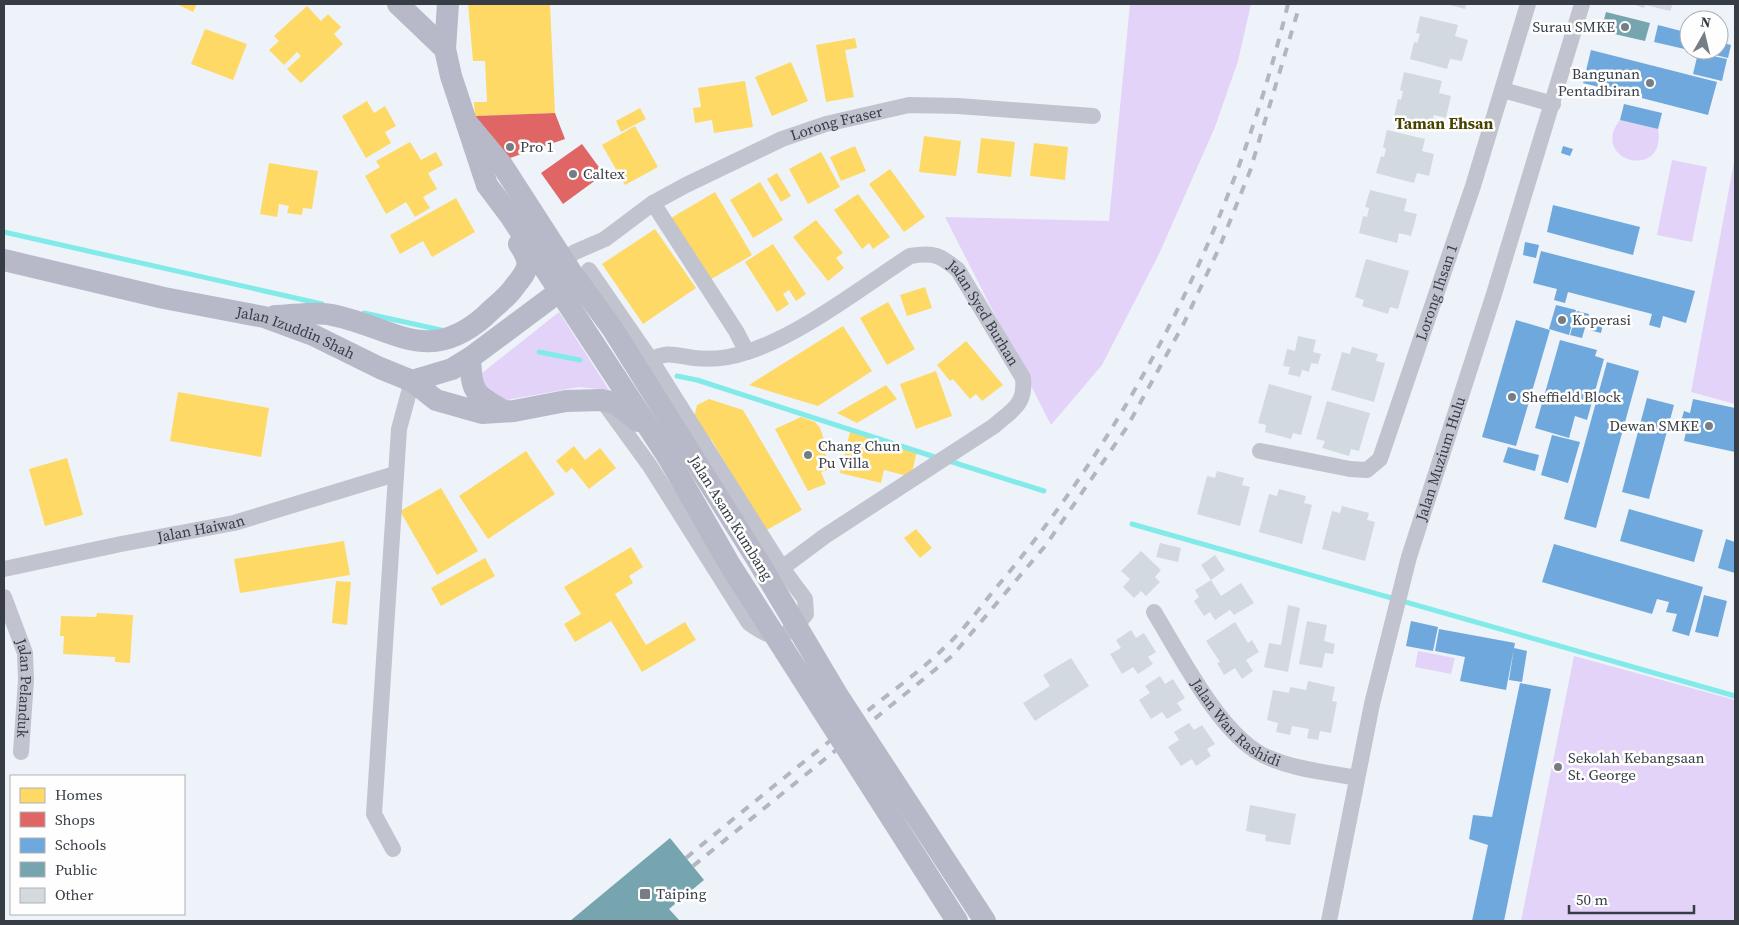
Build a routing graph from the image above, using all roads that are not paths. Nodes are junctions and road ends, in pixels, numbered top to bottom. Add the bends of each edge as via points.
1 (398, 4) edge
2 (448, 4) edge
3 (1528, 4) edge
4 (1582, 4) edge
5 (445, 49) junction
6 (1503, 90) junction
7 (1553, 104) junction
8 (1094, 116) dead end
9 (468, 122) junction
10 (653, 203) junction
11 (511, 217) junction
12 (605, 239) junction
13 (4, 260) edge
14 (555, 266) junction
15 (575, 280) junction
16 (264, 317) junction
17 (747, 352) junction
18 (470, 358) junction
19 (651, 360) junction
20 (412, 381) junction
21 (644, 398) junction
22 (602, 400) junction
23 (504, 411) junction
24 (649, 429) junction
25 (1260, 451) dead end
26 (395, 474) junction
27 (782, 568) junction
28 (4, 569) edge
29 (4, 597) edge
30 (1154, 612) dead end
31 (21, 752) dead end
32 (1357, 778) junction
33 (393, 849) dead end
34 (957, 921) edge
35 (985, 921) edge
36 (1329, 921) edge

1 - 5 main road
2 - 5 main road, Jalan Asam Kumbang
3 - 6 street, Lorong Ihsan 1
4 - 7 street, Jalan Muzium Hulu
5 - 9 main road, Jalan Asam Kumbang
6 - 7 street
6 - 25 street, Lorong Ihsan 1 via 1380,459 1367,470 1350,469
7 - 32 street, Jalan Muzium Hulu via 1400,588
8 - 10 street, Lorong Fraser via 909,105 782,139
9 - 11 main road, Jalan Asam Kumbang via 487,185
9 - 14 main road, Jalan Asam Kumbang via 502,165
10 - 12 street, Lorong Fraser
10 - 17 street
11 - 14 main road, Jalan Asam Kumbang
11 - 16 main road via 509,226 528,257 528,266 509,293 469,328 449,338 418,341 331,314
12 - 14 street, Lorong Fraser via 575,252
12 - 15 street, Lorong Fraser
13 - 16 main road, Jalan Izuddin Shah via 164,298
14 - 15 main road, Jalan Asam Kumbang
15 - 18 main road
15 - 19 street
15 - 21 main road, Jalan Asam Kumbang via 628,353
15 - 21 main road, Jalan Asam Kumbang via 605,360
16 - 20 main road, Jalan Izuddin Shah via 313,335
17 - 19 street, Jalan Syed Burhan via 720,358 694,358 671,353
17 - 27 street, Jalan Syed Burhan via 783,338 910,256 928,253 941,257 958,270 1023,378 1025,393 1015,408 971,442 825,536
18 - 20 main road via 452,369
18 - 23 main road via 472,385 481,398
19 - 27 street
20 - 23 main road, Jalan Izuddin Shah via 436,400 448,404 482,413
20 - 26 street via 399,429
21 - 24 main road, Jalan Asam Kumbang
21 - 35 main road, Jalan Asam Kumbang, bridge via 758,561 838,696
22 - 23 main road, Jalan Izuddin Shah via 566,401
22 - 24 main road via 615,403
22 - 27 street via 650,466 749,623 766,635 780,636 792,631 806,614 805,600
24 - 34 main road, Jalan Asam Kumbang, bridge via 756,606
26 - 28 street, Jalan Haiwan via 234,523
26 - 33 street via 374,814
29 - 31 street, Jalan Pelanduk via 25,653
30 - 32 street, Jalan Wan Rashidi via 1193,677 1242,742 1278,762
32 - 36 street, Jalan Muzium Hulu

